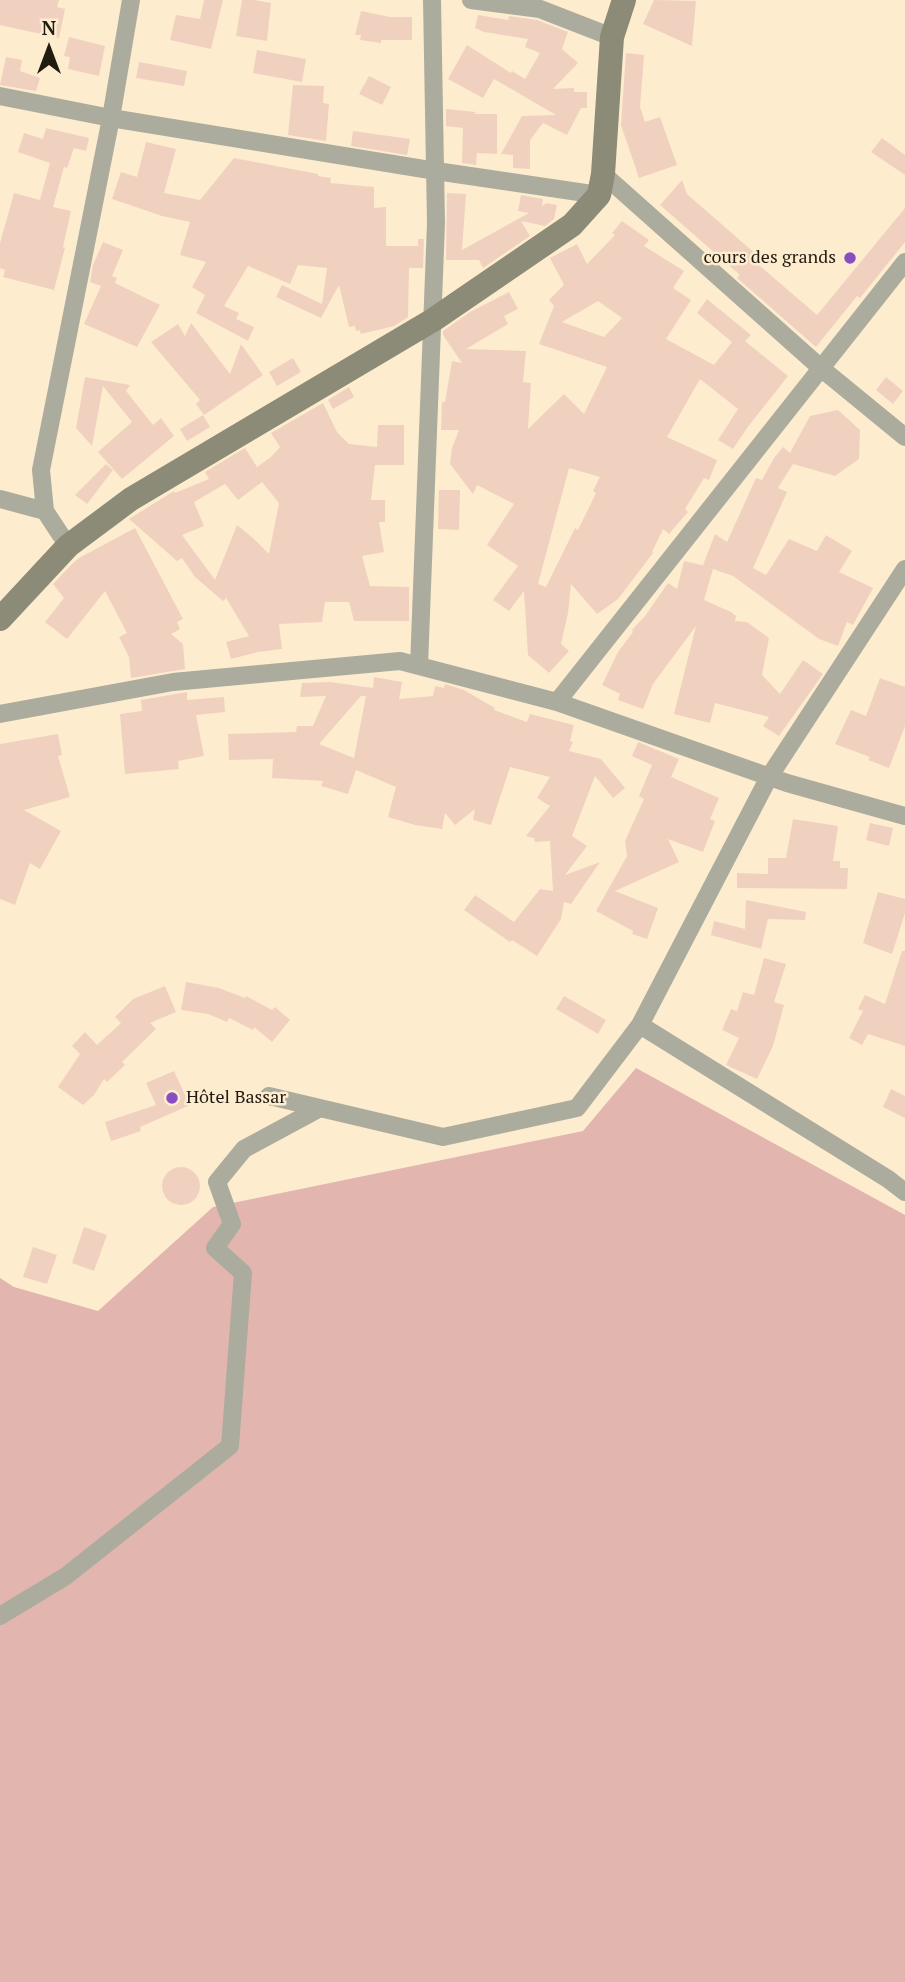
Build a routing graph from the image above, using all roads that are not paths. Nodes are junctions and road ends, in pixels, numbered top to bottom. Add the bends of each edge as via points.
1 (131, 0) edge
2 (432, 0) edge
3 (471, 0) edge
4 (624, 0) edge
5 (612, 37) junction
6 (0, 96) edge
7 (111, 118) junction
8 (436, 171) junction
9 (601, 185) junction
10 (905, 262) edge
11 (433, 320) junction
12 (822, 369) junction
13 (905, 437) edge
14 (0, 499) edge
15 (45, 511) junction
16 (68, 546) junction
17 (905, 569) edge
18 (0, 619) edge
19 (419, 666) junction
20 (557, 702) junction
21 (0, 714) edge
22 (769, 777) junction
23 (905, 816) edge
24 (640, 1025) junction
25 (269, 1096) dead end
26 (320, 1108) junction
27 (905, 1192) edge
28 (0, 1616) edge

1 - 7 street
2 - 8 street
3 - 5 street via 540,9
4 - 5 street
5 - 9 street
6 - 7 street
7 - 8 street
7 - 15 street via 41,470
8 - 9 street
8 - 11 street
9 - 11 street via 572,225
9 - 12 street
10 - 12 street
11 - 16 street via 131,499
11 - 19 street
12 - 13 street
12 - 20 street
14 - 15 street
15 - 16 street
16 - 18 street
17 - 22 street
19 - 20 street
19 - 21 street via 400,661 173,682
20 - 22 street
22 - 23 street
22 - 24 street
24 - 26 street via 577,1108 443,1137
24 - 27 street
25 - 26 street
26 - 28 street via 244,1149 217,1182 232,1224 215,1248 243,1273 230,1446 66,1576

